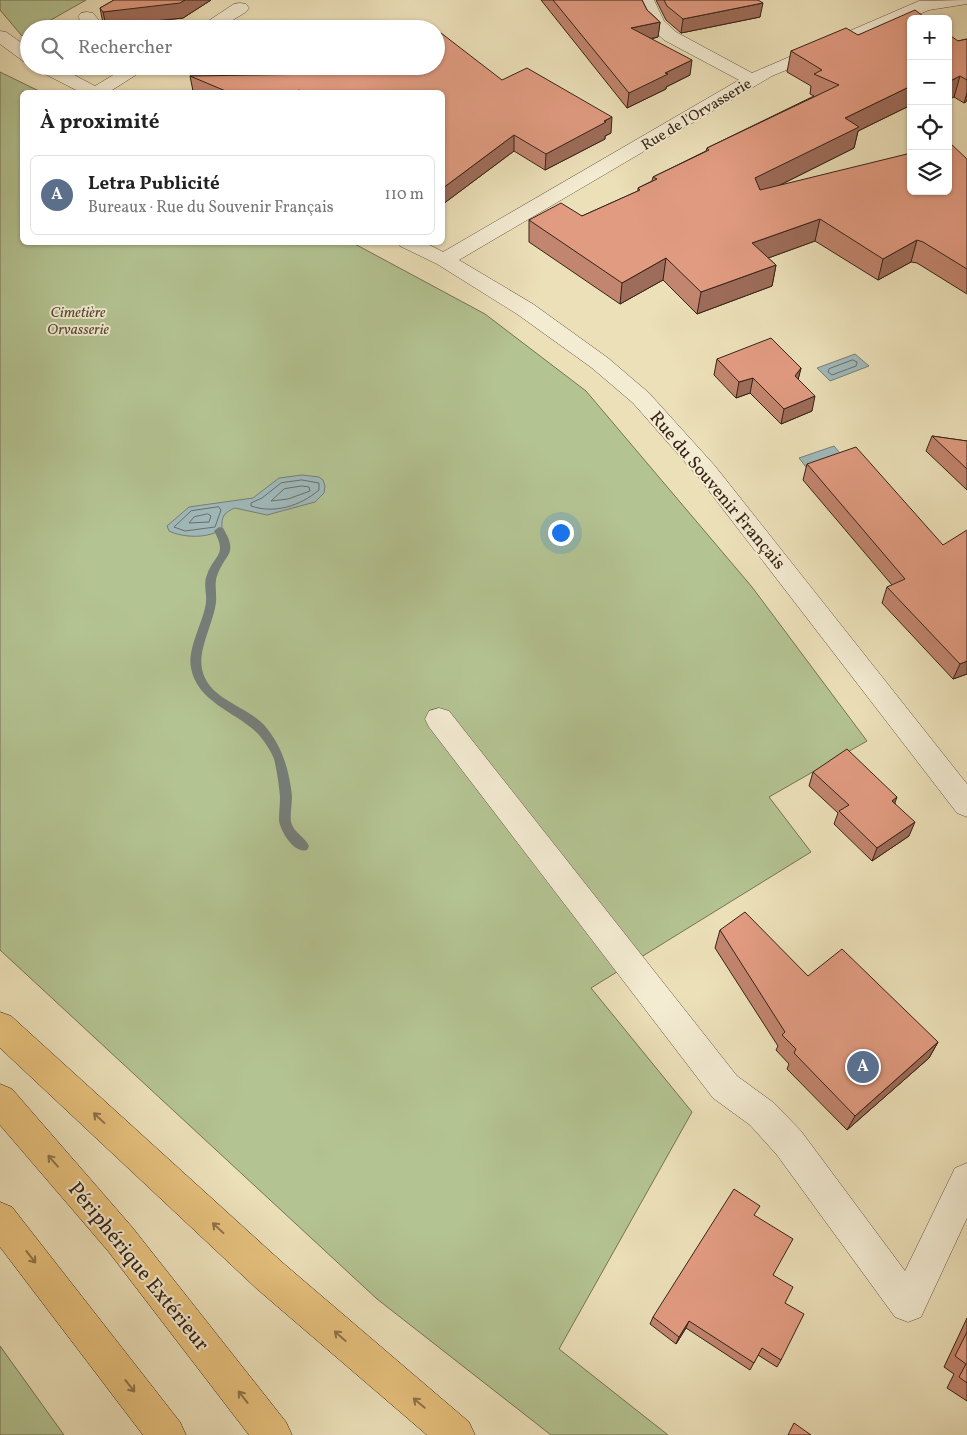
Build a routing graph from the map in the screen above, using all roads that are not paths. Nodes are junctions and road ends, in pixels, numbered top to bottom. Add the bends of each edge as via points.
1 (645, 0) edge
2 (962, 0) edge
3 (922, 3) edge
4 (240, 8) dead end
5 (220, 20) edge
6 (0, 36) edge
7 (20, 50) edge
8 (60, 75) edge
9 (126, 75) edge
10 (752, 80) junction
11 (89, 90) edge
12 (100, 90) edge
13 (414, 245) edge
14 (444, 260) junction
15 (439, 719) dead end
16 (967, 805) edge
17 (0, 1027) edge
18 (0, 1100) edge
19 (967, 1180) edge
20 (0, 1219) edge
21 (167, 1435) edge
22 (273, 1435) edge
23 (456, 1435) edge

1 - 10 street via 656,24 670,36
2 - 3 street, Rue de l'Orvasserie
3 - 10 street, Rue de l'Orvasserie
4 - 5 street
6 - 7 street
8 - 11 street
9 - 12 street
10 - 14 street, Rue de l'Orvasserie
13 - 14 street, Rue du Souvenir Français
14 - 16 street, Rue du Souvenir Français via 525,309 600,363 641,398 725,494
15 - 19 street via 725,1086 762,1114 789,1143 908,1304
23 -> 17 highway via 270,1276
22 -> 18 highway, Périphérique Extérieur via 120,1239
20 -> 21 highway

